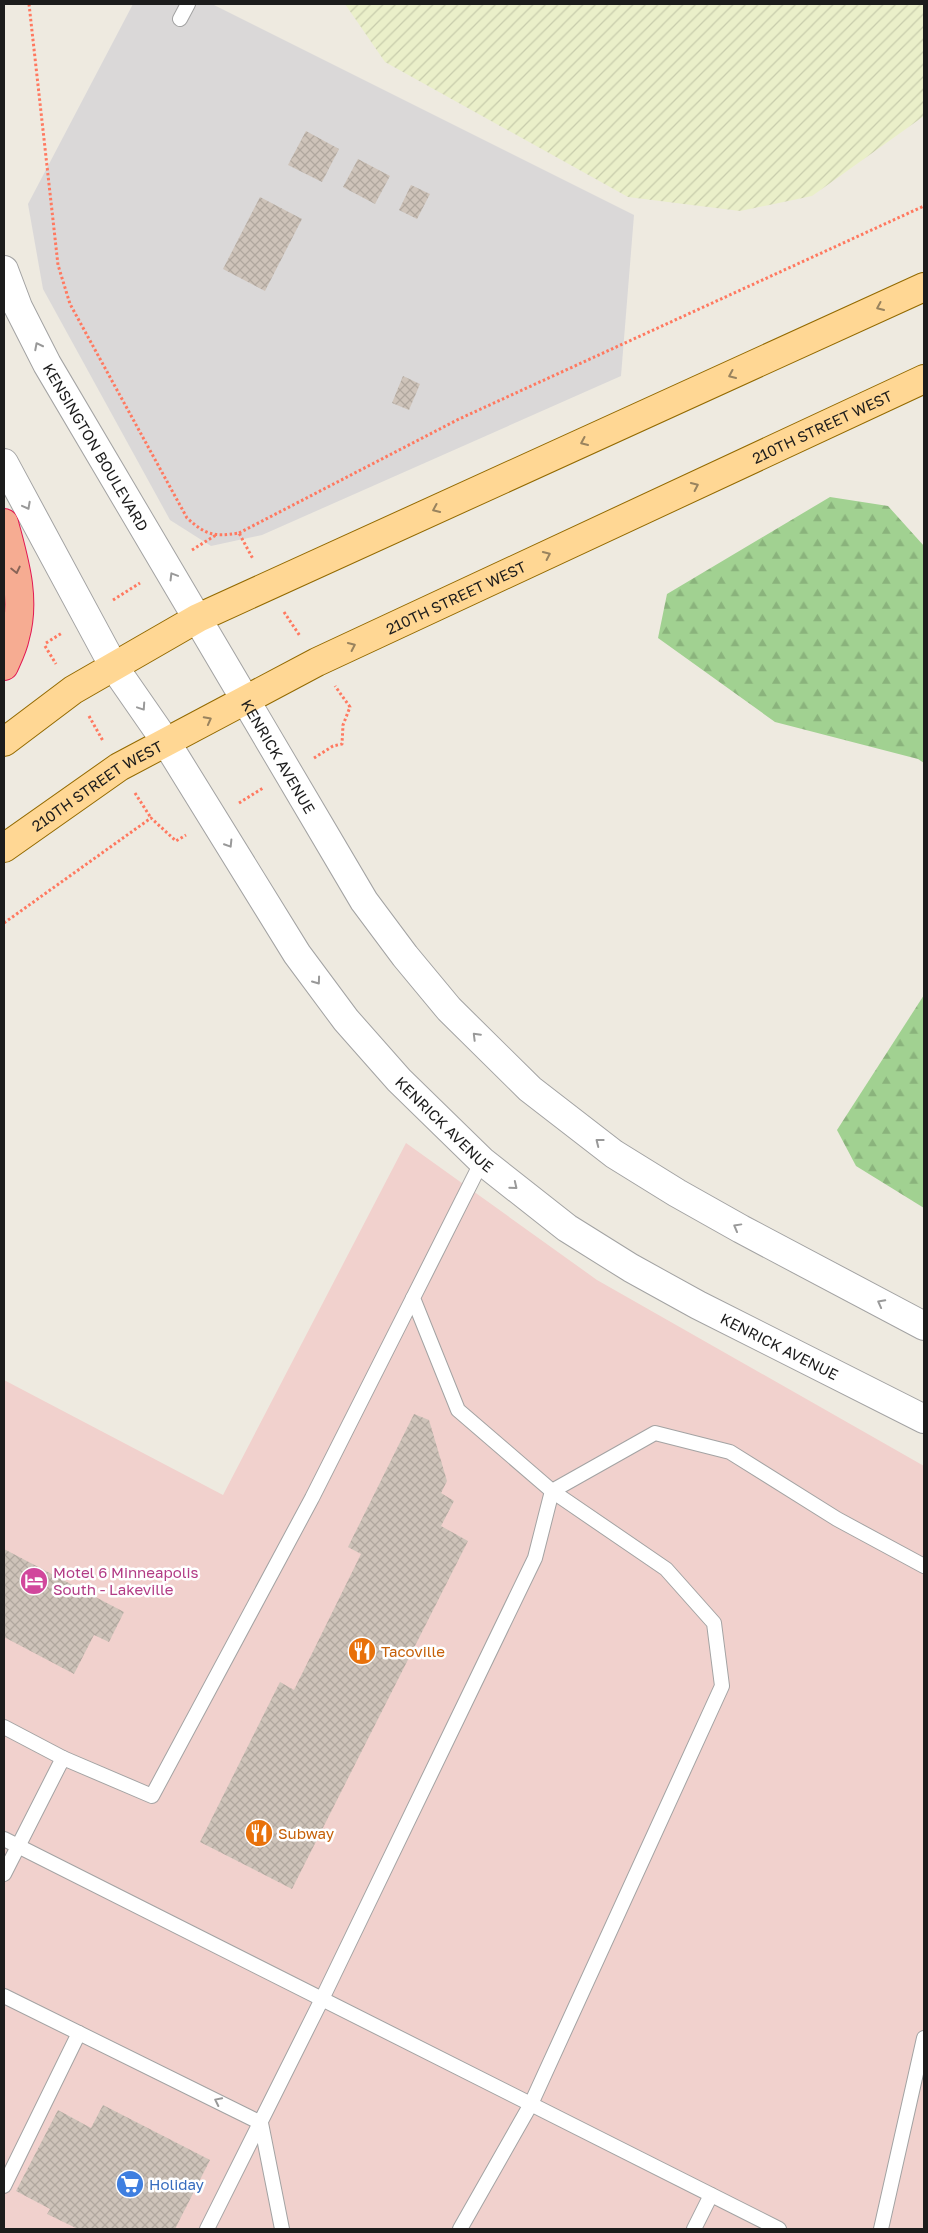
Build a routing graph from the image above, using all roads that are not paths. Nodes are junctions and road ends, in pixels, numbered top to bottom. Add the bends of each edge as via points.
1 (188, 4) edge
2 (180, 19) dead end
3 (4, 270) edge
4 (924, 287) edge
5 (924, 379) edge
6 (4, 463) edge
7 (4, 523) edge
8 (198, 618) junction
9 (4, 666) edge
10 (114, 667) junction
11 (246, 700) junction
12 (4, 742) edge
13 (166, 742) junction
14 (4, 848) edge
15 (482, 1161) junction
16 (413, 1298) junction
17 (924, 1326) edge
18 (924, 1419) edge
19 (552, 1491) junction
20 (924, 1566) edge
21 (4, 1726) edge
22 (64, 1758) junction
23 (4, 1839) edge
24 (18, 1846) junction
25 (4, 1874) edge
26 (4, 1996) edge
27 (322, 1999) junction
28 (79, 2033) junction
29 (924, 2038) edge
30 (530, 2104) junction
31 (261, 2123) junction
32 (4, 2186) edge
33 (711, 2195) junction
34 (207, 2229) edge
35 (282, 2229) edge
36 (460, 2229) edge
37 (694, 2229) edge
38 (779, 2229) edge
39 (881, 2229) edge

1 - 2 lane
8 -> 3 street, KENSINGTON BOULEVARD via 48,364 18,307
4 -> 8 main road
11 -> 5 main road, 210TH STREET WEST via 318,662
6 -> 10 street
7 -> 9 highway via 18,576 20,609 15,638
8 - 10 main road
8 - 11 street, KENRICK AVENUE
10 - 12 main road via 73,690
10 -> 13 street, KENRICK AVENUE
13 -> 11 main road, 210TH STREET WEST
17 -> 11 street, KENRICK AVENUE via 677,1193 614,1154 530,1089 449,1009 364,901
13 - 14 main road, 210TH STREET WEST via 119,767
13 -> 15 street, KENRICK AVENUE via 297,954 346,1020 399,1080
15 - 16 lane
15 -> 18 street, KENRICK AVENUE via 566,1228 631,1268
16 - 19 lane via 458,1410
16 - 22 lane via 312,1498 152,1796
19 - 20 lane via 655,1433 730,1452 837,1519
19 - 27 lane via 535,1558
19 - 30 lane via 666,1570 714,1624 722,1686
21 - 22 lane
22 - 24 lane
23 - 24 lane
24 - 25 lane
24 - 27 lane
26 - 28 lane
27 - 30 lane
27 - 31 lane
31 -> 28 lane
28 - 32 lane
29 - 39 lane
30 - 33 lane
30 - 36 lane
31 - 34 lane
31 - 35 lane
33 - 37 lane
33 - 38 lane

